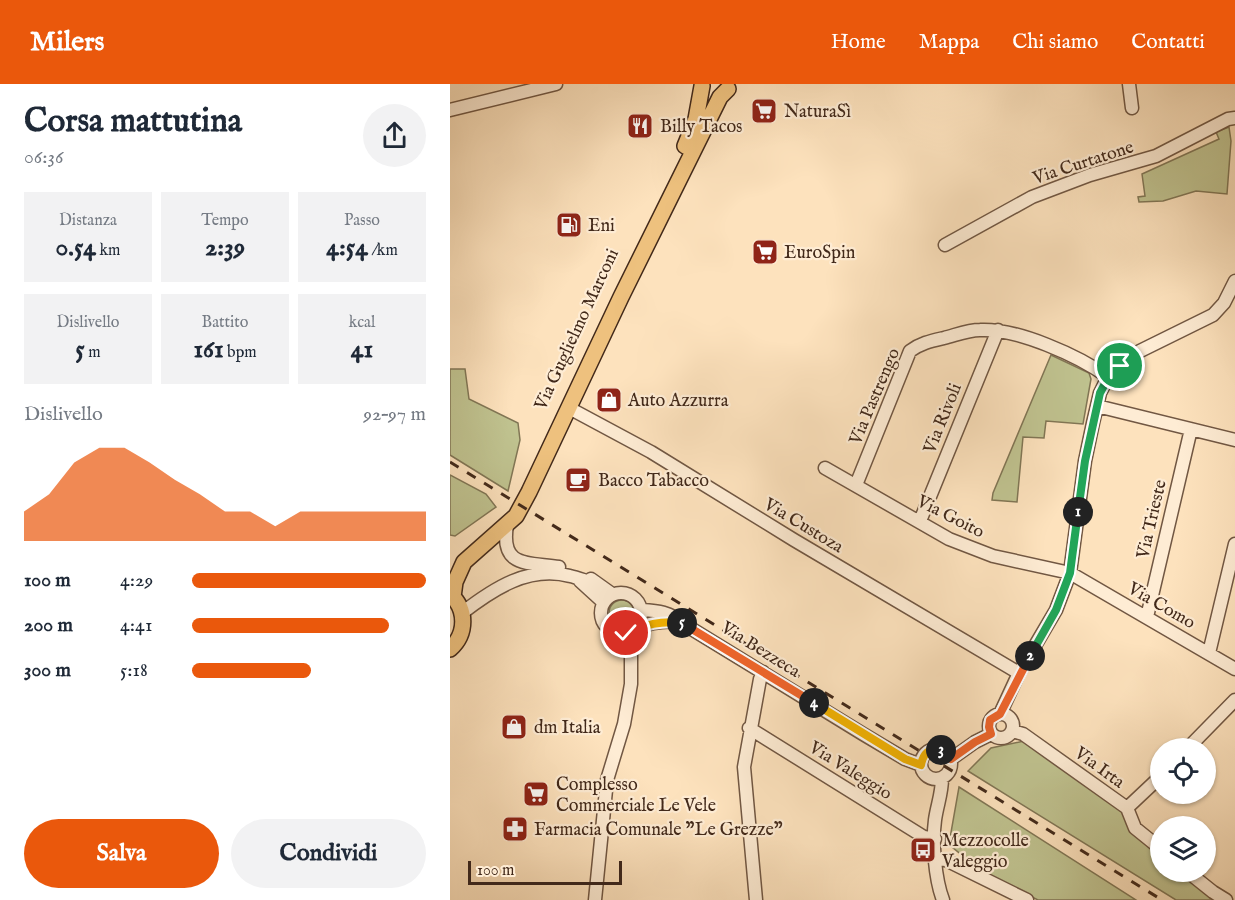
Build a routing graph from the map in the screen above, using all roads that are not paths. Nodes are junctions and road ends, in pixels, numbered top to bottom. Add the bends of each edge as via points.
1 (555, 84) edge
2 (1130, 84) edge
3 (701, 85) edge
4 (731, 87) edge
5 (1132, 108) dead end
6 (450, 110) edge
7 (1235, 118) edge
8 (945, 245) dead end
9 (1235, 281) edge
10 (998, 330) junction
11 (1108, 378) junction
12 (1096, 406) junction
13 (569, 408) junction
14 (1191, 429) junction
15 (1235, 440) edge
16 (825, 468) dead end
17 (856, 485) junction
18 (920, 521) junction
19 (507, 525) junction
20 (1235, 544) edge
21 (450, 565) edge
22 (1070, 573) junction
23 (577, 578) junction
24 (597, 584) junction
25 (451, 596) edge
26 (608, 598) junction
27 (642, 610) junction
28 (462, 613) junction
29 (1147, 617) junction
30 (682, 623) junction
31 (633, 629) junction
32 (450, 649) edge
33 (1209, 652) junction
34 (1235, 669) edge
35 (763, 672) junction
36 (1019, 674) junction
37 (1235, 700) edge
38 (1000, 714) junction
39 (749, 728) junction
40 (1012, 731) junction
41 (991, 734) junction
42 (1198, 738) edge
43 (951, 759) junction
44 (921, 765) junction
45 (942, 778) junction
46 (1150, 786) edge
47 (1127, 808) junction
48 (935, 839) junction
49 (1150, 840) edge
50 (936, 859) junction
51 (1202, 882) edge
52 (595, 900) edge
53 (756, 900) edge
54 (943, 900) edge
55 (1026, 900) edge
56 (1226, 900) edge

1 - 6 street
2 - 5 street
3 - 4 main road, Via Guglielmo Marconi via 711,91
3 - 21 main road, Via Guglielmo Marconi via 693,129 512,510
4 - 13 main road via 720,97
7 - 8 street, Via Curtatone via 1156,156 1032,197
9 - 11 street via 1213,315 1140,351
10 - 11 street, Via Pastrengo via 1079,360
10 - 17 street, Via Pastrengo via 977,330 919,344 910,351
10 - 18 street, Via Rivoli
11 - 12 street
12 - 14 street
12 - 22 street
13 - 19 main road via 525,500
13 - 36 street, Via Custoza via 651,452
14 - 15 street
14 - 29 street, Via Trieste
16 - 17 street, Via Goito
17 - 18 street, Via Goito
18 - 22 street, Via Goito via 949,539 993,556
19 - 24 street via 508,550 520,562 570,568 583,572
19 - 25 main road via 464,562
20 - 33 street
22 - 29 street, Via Como
22 - 36 street via 1051,621
23 - 24 street
23 - 26 street
23 - 28 street via 545,573 524,576 502,585
24 - 26 street
25 - 28 main road
26 - 27 street via 631,594
26 - 31 street via 600,613 609,629 620,633
27 - 30 street, Via Bezzeca via 673,615
27 - 31 street
28 - 32 main road via 462,630
29 - 33 street, Via Como
30 - 31 street via 667,621
30 - 35 street, Via Bezzeca
31 - 52 street via 631,684 607,780
33 - 34 street, Via Como
35 - 39 street
35 - 44 street, Via Bezzeca
36 - 38 street
37 - 42 street
38 - 40 street via 1011,719
38 - 41 street via 990,720
39 - 48 street, Via Valeggio via 924,837
39 - 53 street via 744,767
40 - 41 street via 1002,738
40 - 47 street, Via Irta via 1023,734
41 - 43 street
43 - 44 street via 944,750 932,749 922,758
43 - 45 street via 950,770
44 - 45 street via 926,775
45 - 48 street
46 - 47 street, Via Irta
47 - 49 street via 1135,828
48 - 50 street
50 - 54 street
50 - 55 street via 946,860
51 - 56 street

